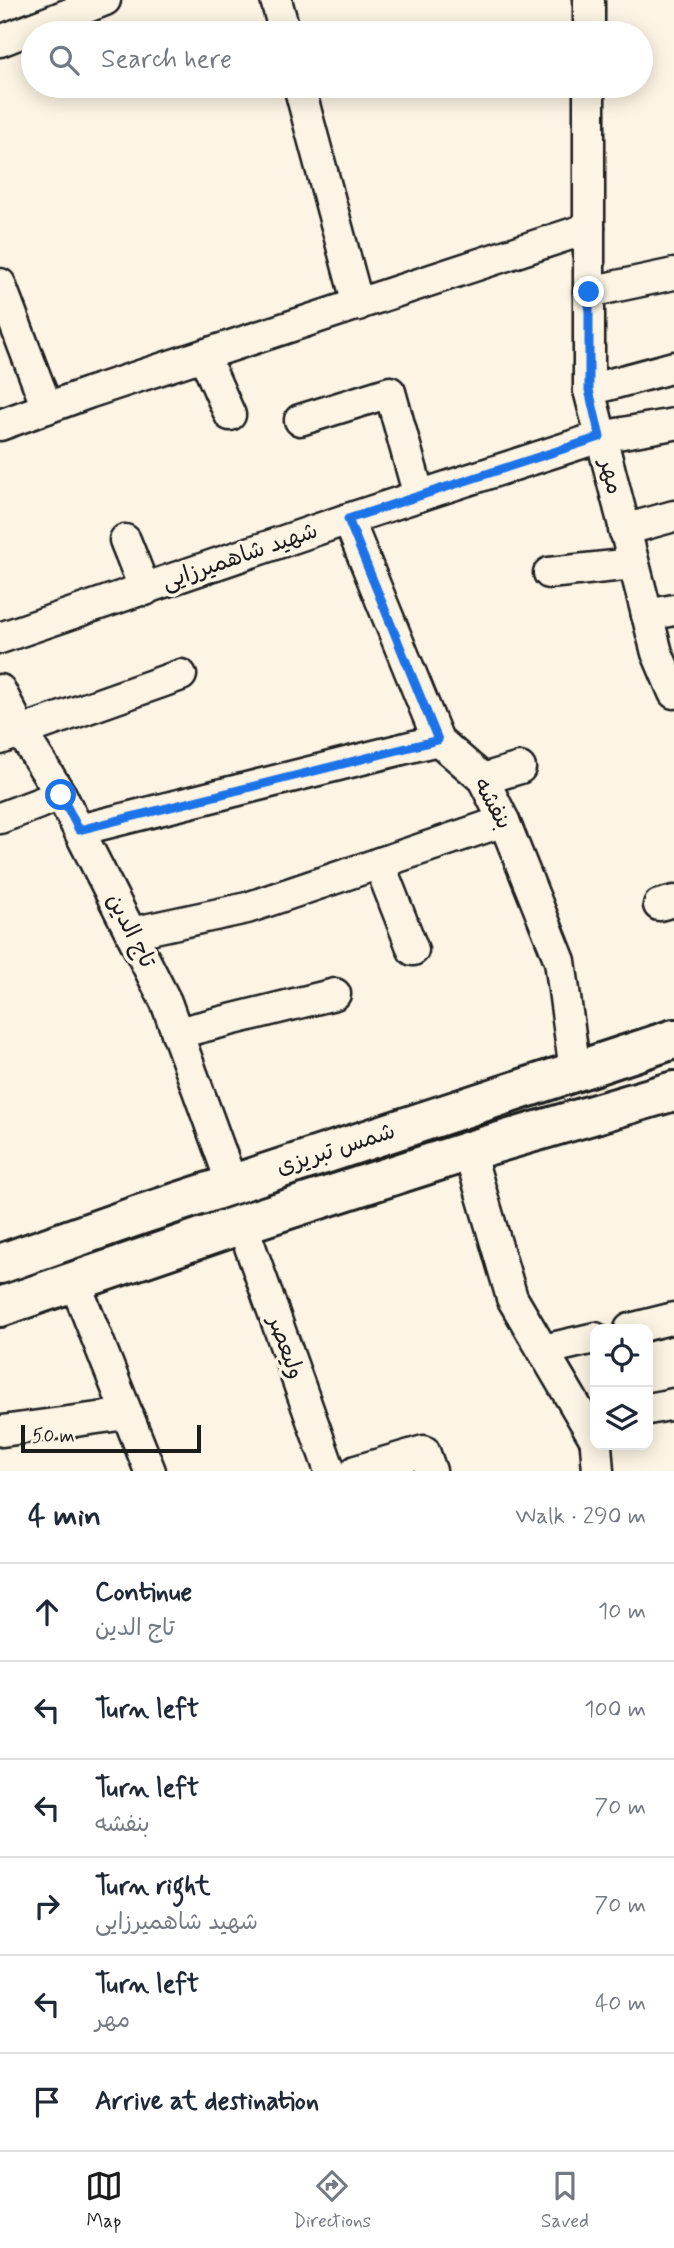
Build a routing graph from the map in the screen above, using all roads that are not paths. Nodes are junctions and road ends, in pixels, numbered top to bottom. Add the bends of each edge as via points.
1 (105, 0) edge
2 (276, 0) edge
3 (589, 0) edge
4 (51, 21) edge
5 (282, 21) edge
6 (589, 21) edge
7 (21, 33) edge
8 (0, 41) edge
9 (302, 98) edge
10 (589, 98) edge
11 (589, 228) junction
12 (674, 274) edge
13 (0, 284) edge
14 (589, 292) junction
15 (358, 305) junction
16 (204, 356) junction
17 (674, 367) edge
18 (589, 390) junction
19 (47, 408) junction
20 (230, 415) dead end
21 (300, 420) dead end
22 (674, 424) edge
23 (0, 425) edge
24 (600, 437) junction
25 (419, 496) junction
26 (674, 516) edge
27 (348, 519) junction
28 (624, 530) junction
29 (125, 540) dead end
30 (633, 564) junction
31 (549, 573) dead end
32 (145, 590) junction
33 (661, 612) edge
34 (0, 638) edge
35 (181, 676) dead end
36 (0, 690) edge
37 (673, 690) edge
38 (11, 735) edge
39 (438, 740) junction
40 (520, 768) dead end
41 (483, 779) junction
42 (61, 795) junction
43 (0, 818) edge
44 (504, 821) junction
45 (79, 830) junction
46 (379, 863) junction
47 (131, 933) junction
48 (413, 950) dead end
49 (335, 993) dead end
50 (177, 1033) junction
51 (674, 1039) edge
52 (575, 1071) junction
53 (674, 1091) edge
54 (468, 1151) junction
55 (232, 1184) junction
56 (242, 1224) junction
57 (2, 1259) edge
58 (75, 1283) junction
59 (0, 1307) edge
60 (674, 1318) edge
61 (650, 1324) edge
62 (590, 1339) edge
63 (543, 1350) junction
64 (674, 1404) edge
65 (653, 1408) edge
66 (127, 1414) junction
67 (590, 1425) edge
68 (2, 1431) dead end
69 (595, 1450) edge
70 (150, 1471) edge
71 (330, 1471) edge
72 (356, 1471) edge
73 (431, 1471) edge
74 (598, 1471) edge

1 - 4 street
2 - 5 street
3 - 6 street
7 - 8 street
9 - 15 street
10 - 11 street, مهر
11 - 14 street, مهر
11 - 15 street
12 - 14 street
13 - 19 street
14 - 18 street, مهر
15 - 16 street
16 - 19 street
16 - 20 street
17 - 18 street
18 - 24 street, مهر
19 - 23 street
21 - 25 street via 390,392
22 - 24 street, شهید شاهمیرزایی
24 - 25 street, شهید شاهمیرزایی
24 - 28 street, مهر
25 - 27 street, شهید شاهمیرزایی
26 - 28 street
27 - 32 street, شهید شاهمیرزایی
27 - 39 street, بنفشه
28 - 30 street, مهر
29 - 32 street
30 - 31 street
30 - 33 street, مهر
32 - 34 street, شهید شاهمیرزایی
33 - 37 street, مهر via 657,653
35 - 38 street
36 - 38 street, تاج الدین
38 - 42 street, تاج الدین
39 - 41 street, بنفشه
39 - 45 street
40 - 41 street
41 - 44 street, بنفشه
42 - 43 street
42 - 45 street, تاج الدین
44 - 46 street
44 - 52 street, بنفشه via 560,961
45 - 47 street, تاج الدین
46 - 47 street via 247,908
46 - 48 street
47 - 50 street, تاج الدین
49 - 50 street
50 - 55 street, تاج الدین
51 - 52 main road, شمس تبریزی
52 - 55 main road, شمس تبریزی
53 - 54 main road, شمس تبریزی
54 - 56 main road, شمس تبریزی
54 - 63 street via 512,1298
55 - 56 main road
55 - 57 main road, شمس تبریزی
56 - 58 main road, شمس تبریزی
56 - 71 street, ولیعصر
58 - 59 main road, شمس تبریزی
58 - 66 street
60 - 61 street
62 - 63 street
63 - 67 street
64 - 65 street
66 - 68 street
66 - 70 street
69 - 74 street
72 - 73 street via 424,1451

